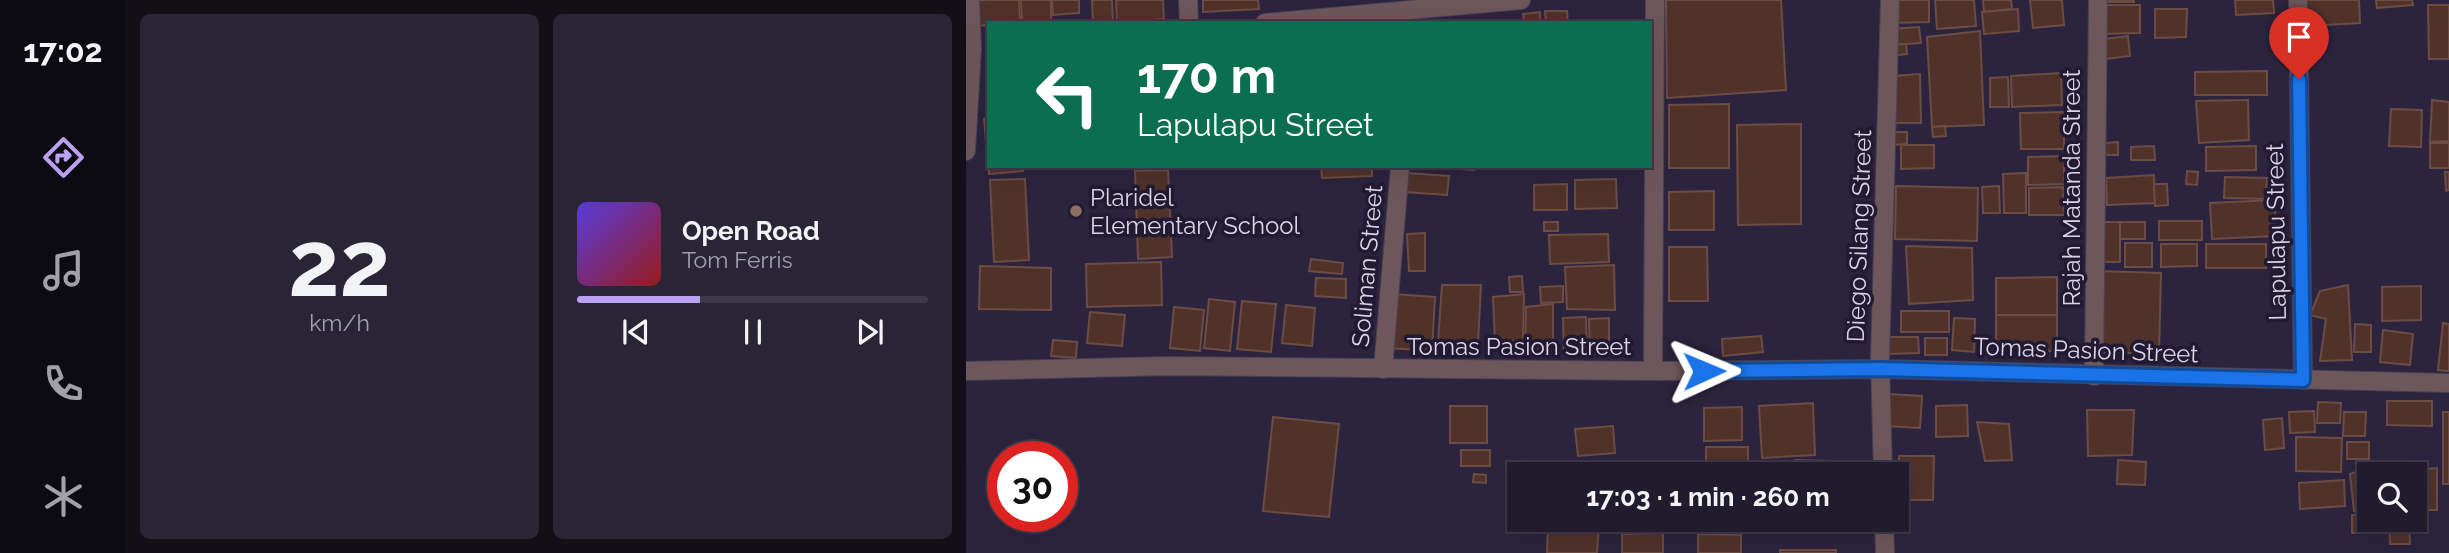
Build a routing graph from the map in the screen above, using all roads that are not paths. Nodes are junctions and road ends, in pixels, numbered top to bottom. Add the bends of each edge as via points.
1 (970, 0) edge
2 (1188, 0) edge
3 (1521, 0) edge
4 (1655, 0) edge
5 (1890, 0) edge
6 (2098, 0) edge
7 (2298, 0) edge
8 (1403, 11) edge
9 (1189, 21) edge
10 (1288, 21) edge
11 (976, 49) edge
12 (966, 150) edge
13 (1400, 168) edge
14 (1383, 369) junction
15 (1881, 369) junction
16 (966, 371) edge
17 (1653, 371) junction
18 (2094, 376) junction
19 (2303, 380) junction
20 (2449, 383) edge
21 (1883, 462) edge
22 (1884, 532) edge
23 (1885, 553) edge

1 - 11 street
2 - 9 street
3 - 8 street
4 - 17 street
5 - 15 street, Diego Silang Street
6 - 18 street, Rajah Matanda Street
7 - 19 street, Lapulapu Street
8 - 10 street
11 - 12 street
13 - 14 street, Soliman Street
14 - 16 street, Tomas Pasion Street via 1168,366
14 - 17 street, Tomas Pasion Street
15 - 17 street, Tomas Pasion Street
15 - 18 street, Tomas Pasion Street
15 - 21 street, Diego Silang Street
18 - 19 street, Tomas Pasion Street
19 - 20 street, Tomas Pasion Street
22 - 23 street

